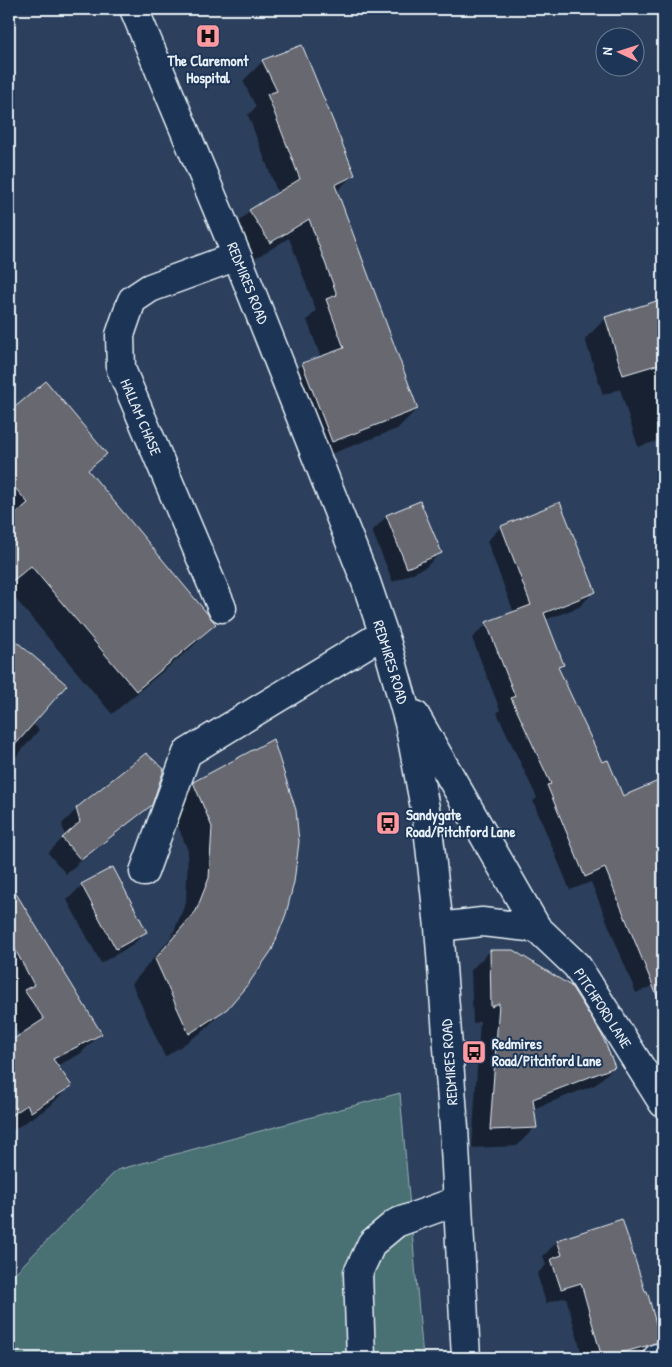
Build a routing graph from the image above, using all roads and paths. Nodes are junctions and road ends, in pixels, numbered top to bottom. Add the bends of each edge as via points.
1 (134, 9) edge
2 (237, 256) junction
3 (222, 608) dead end
4 (384, 634) junction
5 (400, 690) junction
6 (144, 872) dead end
7 (439, 927) junction
8 (537, 928) junction
9 (663, 1103) edge
10 (457, 1201) junction
11 (361, 1358) edge
12 (466, 1358) edge
13 (657, 1358) edge
14 (663, 1358) edge

1 - 2 street, REDMIRES ROAD
2 - 3 street, HALLAM CHASE via 150,288 132,300 120,335 121,369
2 - 4 street, REDMIRES ROAD
4 - 5 street, REDMIRES ROAD
4 - 6 street via 187,752
5 - 7 street, REDMIRES ROAD via 427,819
5 - 8 street, PITCHFORD LANE
7 - 8 street via 482,922
7 - 10 street, REDMIRES ROAD
8 - 9 street, PITCHFORD LANE via 577,966
10 - 11 street via 396,1224 372,1243 358,1273
10 - 12 street, REDMIRES ROAD
13 - 14 street

